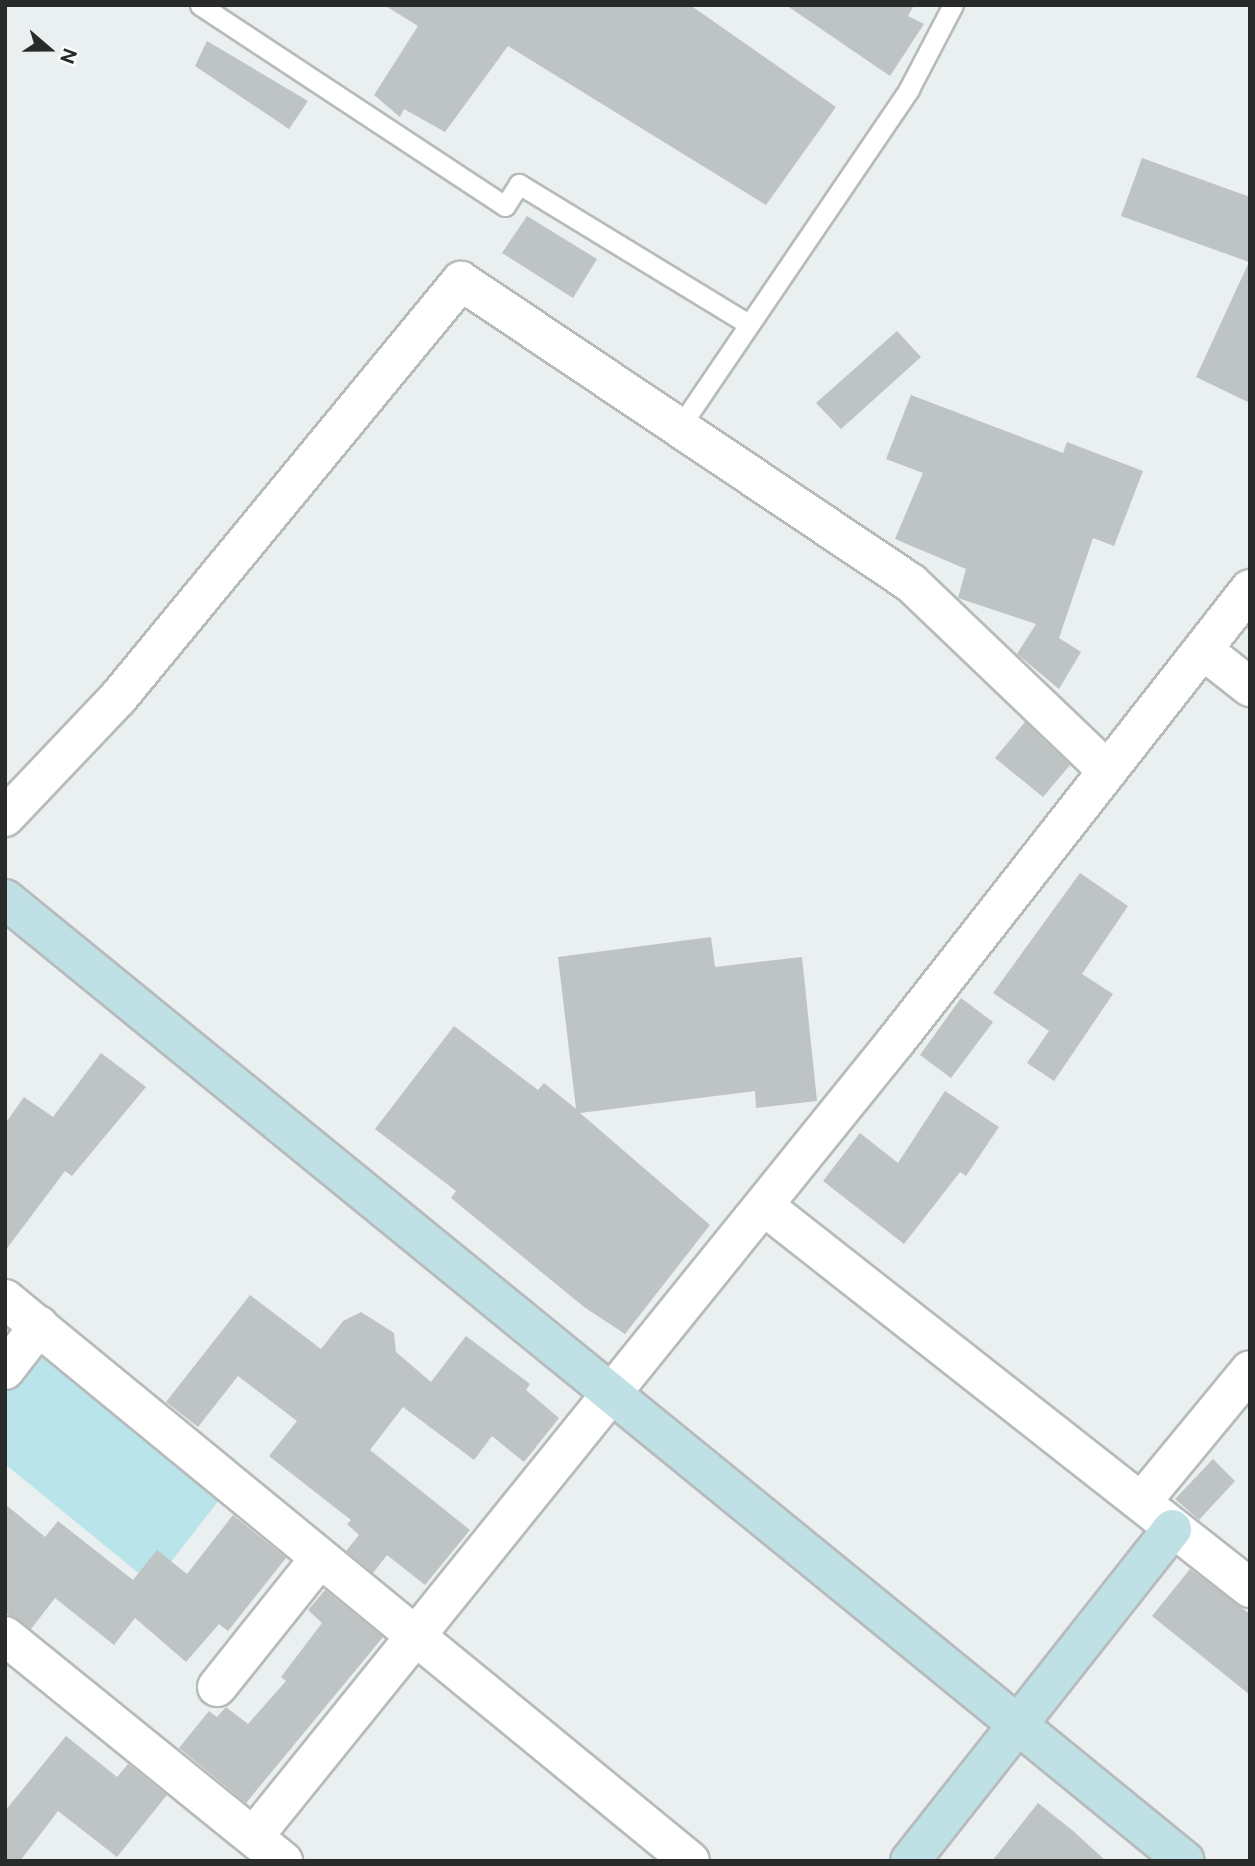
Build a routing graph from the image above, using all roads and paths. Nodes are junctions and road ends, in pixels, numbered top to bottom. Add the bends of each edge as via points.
1 (200, 5) edge
2 (953, 5) edge
3 (748, 324) junction
4 (681, 425) junction
5 (1250, 589) edge
6 (1203, 650) junction
7 (1250, 687) edge
8 (1108, 771) junction
9 (5, 817) edge
10 (5, 899) edge
11 (764, 1206) junction
12 (5, 1299) edge
13 (39, 1326) junction
14 (5, 1370) edge
15 (1250, 1370) edge
16 (613, 1390) junction
17 (1143, 1500) junction
18 (1172, 1529) junction
19 (320, 1558) junction
20 (1250, 1588) edge
21 (5, 1636) edge
22 (417, 1637) junction
23 (217, 1687) dead end
24 (1018, 1724) junction
25 (254, 1836) junction
26 (283, 1861) edge
27 (690, 1861) edge
28 (909, 1861) edge
29 (1185, 1861) edge

1 - 3 lane via 505,206 519,184
2 - 3 lane via 909,89
3 - 4 lane
4 - 8 street via 911,583
4 - 9 street via 461,281 118,698
5 - 6 street
6 - 7 street
6 - 8 street
8 - 11 street
10 - 16 street
11 - 16 street
11 - 17 street
12 - 13 street
13 - 14 street
13 - 19 street
15 - 17 street
16 - 22 street
16 - 24 street
17 - 18 street
18 - 20 street
18 - 24 street
19 - 22 street
19 - 23 street
21 - 25 street
22 - 25 street
22 - 27 street
24 - 28 street
24 - 29 street
25 - 26 street

